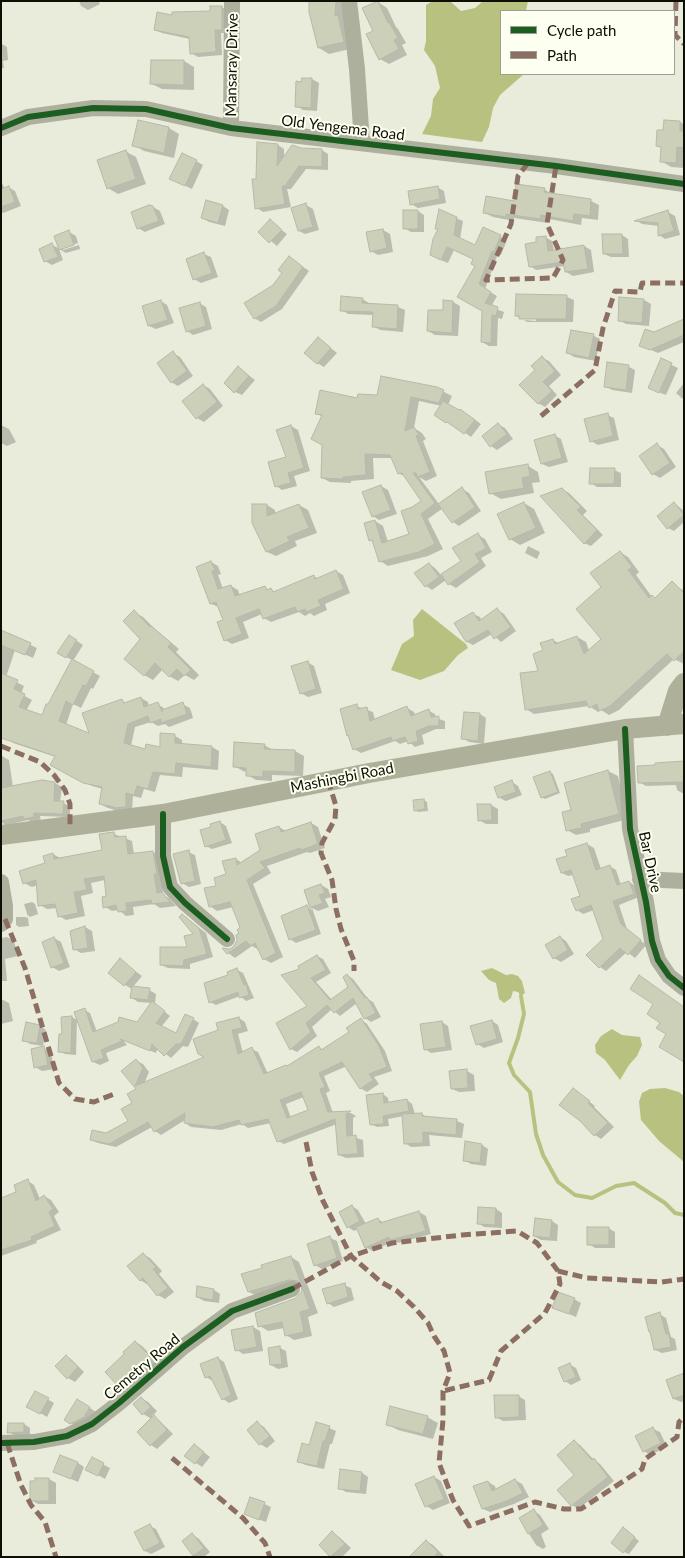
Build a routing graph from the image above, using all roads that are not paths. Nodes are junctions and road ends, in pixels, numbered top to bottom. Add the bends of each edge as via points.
1 (232, 1) edge
2 (348, 1) edge
3 (1, 128) edge
4 (231, 128) junction
5 (362, 143) junction
6 (684, 184) edge
7 (684, 683) edge
8 (676, 725) edge
9 (625, 729) junction
10 (163, 814) junction
11 (1, 836) edge
12 (640, 880) junction
13 (684, 881) edge
14 (1, 882) edge
15 (1, 924) edge
16 (227, 939) dead end
17 (684, 988) edge
18 (292, 1289) dead end
19 (1, 1443) edge

1 - 4 street, Mansaray Drive
2 - 5 street
3 - 4 street, Old Yengema Road via 28,117 93,108 146,109
4 - 5 street, Old Yengema Road
5 - 6 street, Old Yengema Road
7 - 8 main road via 678,692
8 - 9 main road, Mashingbi Road
9 - 10 main road, Mashingbi Road via 328,780
9 - 12 street, Bar Drive via 630,829
10 - 11 main road, Mashingbi Road
10 - 16 street via 163,856 170,887
12 - 13 street
12 - 17 street, Bar Drive via 658,960 669,976
14 - 15 street via 5,919
18 - 19 street, Cemetry Road via 232,1311 183,1347 92,1424 67,1436

